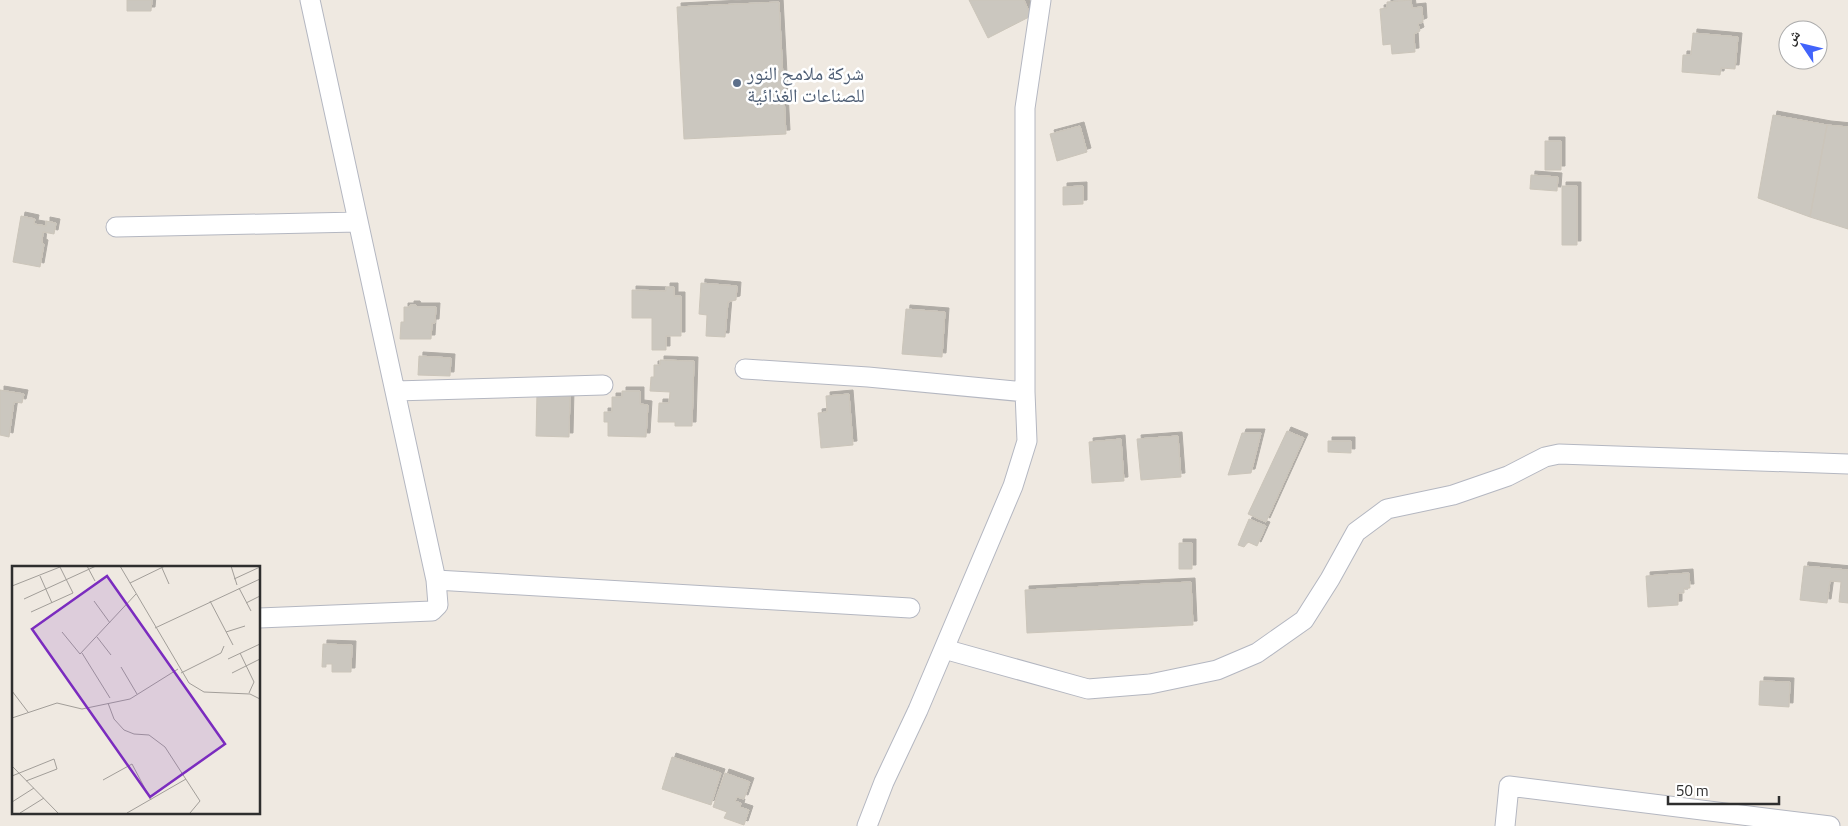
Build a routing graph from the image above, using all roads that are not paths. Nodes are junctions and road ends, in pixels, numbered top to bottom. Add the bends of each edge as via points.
1 (310, 0) edge
2 (1041, 0) edge
3 (358, 222) junction
4 (116, 227) dead end
5 (745, 370) dead end
6 (603, 384) dead end
7 (395, 391) junction
8 (1025, 392) junction
9 (1848, 464) edge
10 (436, 580) junction
11 (910, 608) dead end
12 (260, 618) edge
13 (944, 649) junction
14 (868, 826) edge
15 (1505, 826) edge
16 (1830, 826) edge

1 - 3 street
2 - 8 street via 1025,108
3 - 4 street
3 - 7 street
5 - 8 street via 868,377
6 - 7 street
7 - 10 street
8 - 13 street via 1027,441 1021,463
9 - 13 street via 1567,454 1545,457 1508,476 1453,494 1387,509 1356,532 1304,620 1258,653 1217,670 1150,684 1088,689
10 - 11 street
10 - 12 street via 438,604 432,611
13 - 14 street via 884,782
15 - 16 street via 1509,786

